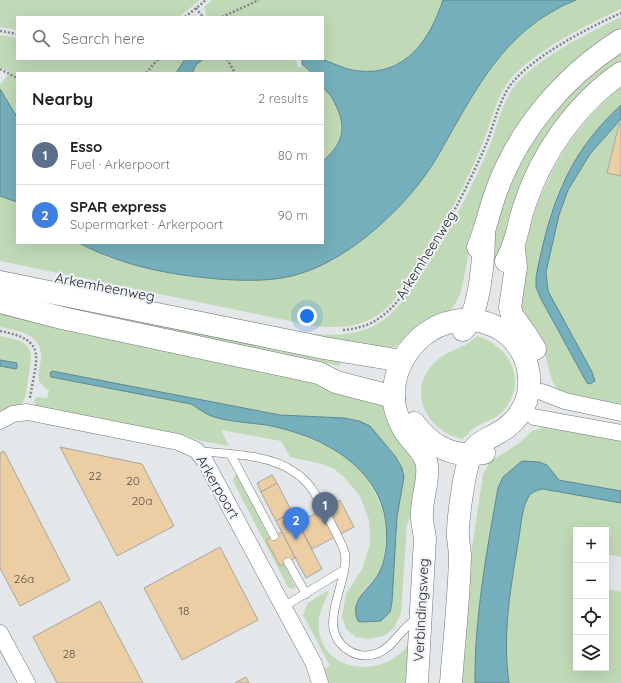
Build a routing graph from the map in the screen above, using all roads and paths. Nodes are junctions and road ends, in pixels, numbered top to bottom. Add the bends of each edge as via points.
1 (206, 0) edge
2 (259, 0) edge
3 (196, 8) junction
4 (621, 13) edge
5 (186, 16) edge
6 (202, 16) edge
7 (224, 16) edge
8 (0, 31) edge
9 (16, 34) edge
10 (621, 40) edge
11 (157, 60) edge
12 (228, 60) edge
13 (0, 69) edge
14 (147, 72) edge
15 (234, 72) edge
16 (621, 73) edge
17 (16, 77) edge
18 (514, 249) junction
19 (0, 282) edge
20 (0, 302) edge
21 (464, 319) junction
22 (498, 327) junction
23 (0, 331) edge
24 (337, 331) dead end
25 (402, 361) junction
26 (536, 389) junction
27 (399, 390) junction
28 (27, 412) junction
29 (621, 413) edge
30 (534, 417) junction
31 (0, 421) edge
32 (621, 433) edge
33 (196, 450) junction
34 (434, 453) junction
35 (476, 454) junction
36 (231, 455) junction
37 (274, 536) dead end
38 (288, 562) dead end
39 (344, 570) junction
40 (306, 594) junction
41 (283, 607) junction
42 (421, 616) junction
43 (0, 633) edge
44 (27, 683) edge
45 (320, 683) edge
46 (417, 683) edge
47 (451, 683) edge

1 - 3 path
2 - 7 path
3 - 5 path
3 - 6 path
4 - 24 path, Arkemheenweg via 553,50 514,81 452,215 406,290 381,318 360,328
8 - 9 path
10 - 21 main road via 595,58 561,89 535,121 503,175 484,233 484,258
11 - 14 path
12 - 15 path
13 - 17 path
16 - 18 main road via 597,92 547,154 525,204
18 - 22 main road via 504,265 498,299
18 - 26 main road via 516,267 510,307 512,315 533,345 539,360 543,376
19 - 25 main road, Arkemheenweg
20 - 27 main road via 62,318 319,373 338,371
21 - 22 main road
21 - 25 main road via 431,330 414,344
21 - 27 main road via 460,333 439,341 423,353
22 - 26 main road via 516,343 524,356
23 - 28 path via 25,337 35,346
25 - 27 main road
26 - 29 street via 565,401
26 - 30 main road
26 - 35 main road via 515,420 505,429 479,443
27 - 34 main road via 398,417 404,431
28 - 31 street, Arkerpoort via 13,414
28 - 33 street, Arkerpoort via 178,442
30 - 32 street
30 - 35 main road via 512,441 502,447
33 - 36 lane
33 - 41 street, Arkerpoort via 205,461
34 - 35 main road
34 - 42 main road, Verbindingsweg via 421,514 426,538
35 - 47 main road via 470,531 460,556
36 - 37 lane
36 - 39 lane via 279,463 306,482 344,550
38 - 40 lane
39 - 40 lane
39 - 42 lane via 334,604 333,623 336,636 350,651 363,656 383,651 408,624
40 - 41 lane
41 - 45 street, Arkerpoort via 314,664
42 - 46 main road, Verbindingsweg
43 - 44 street

